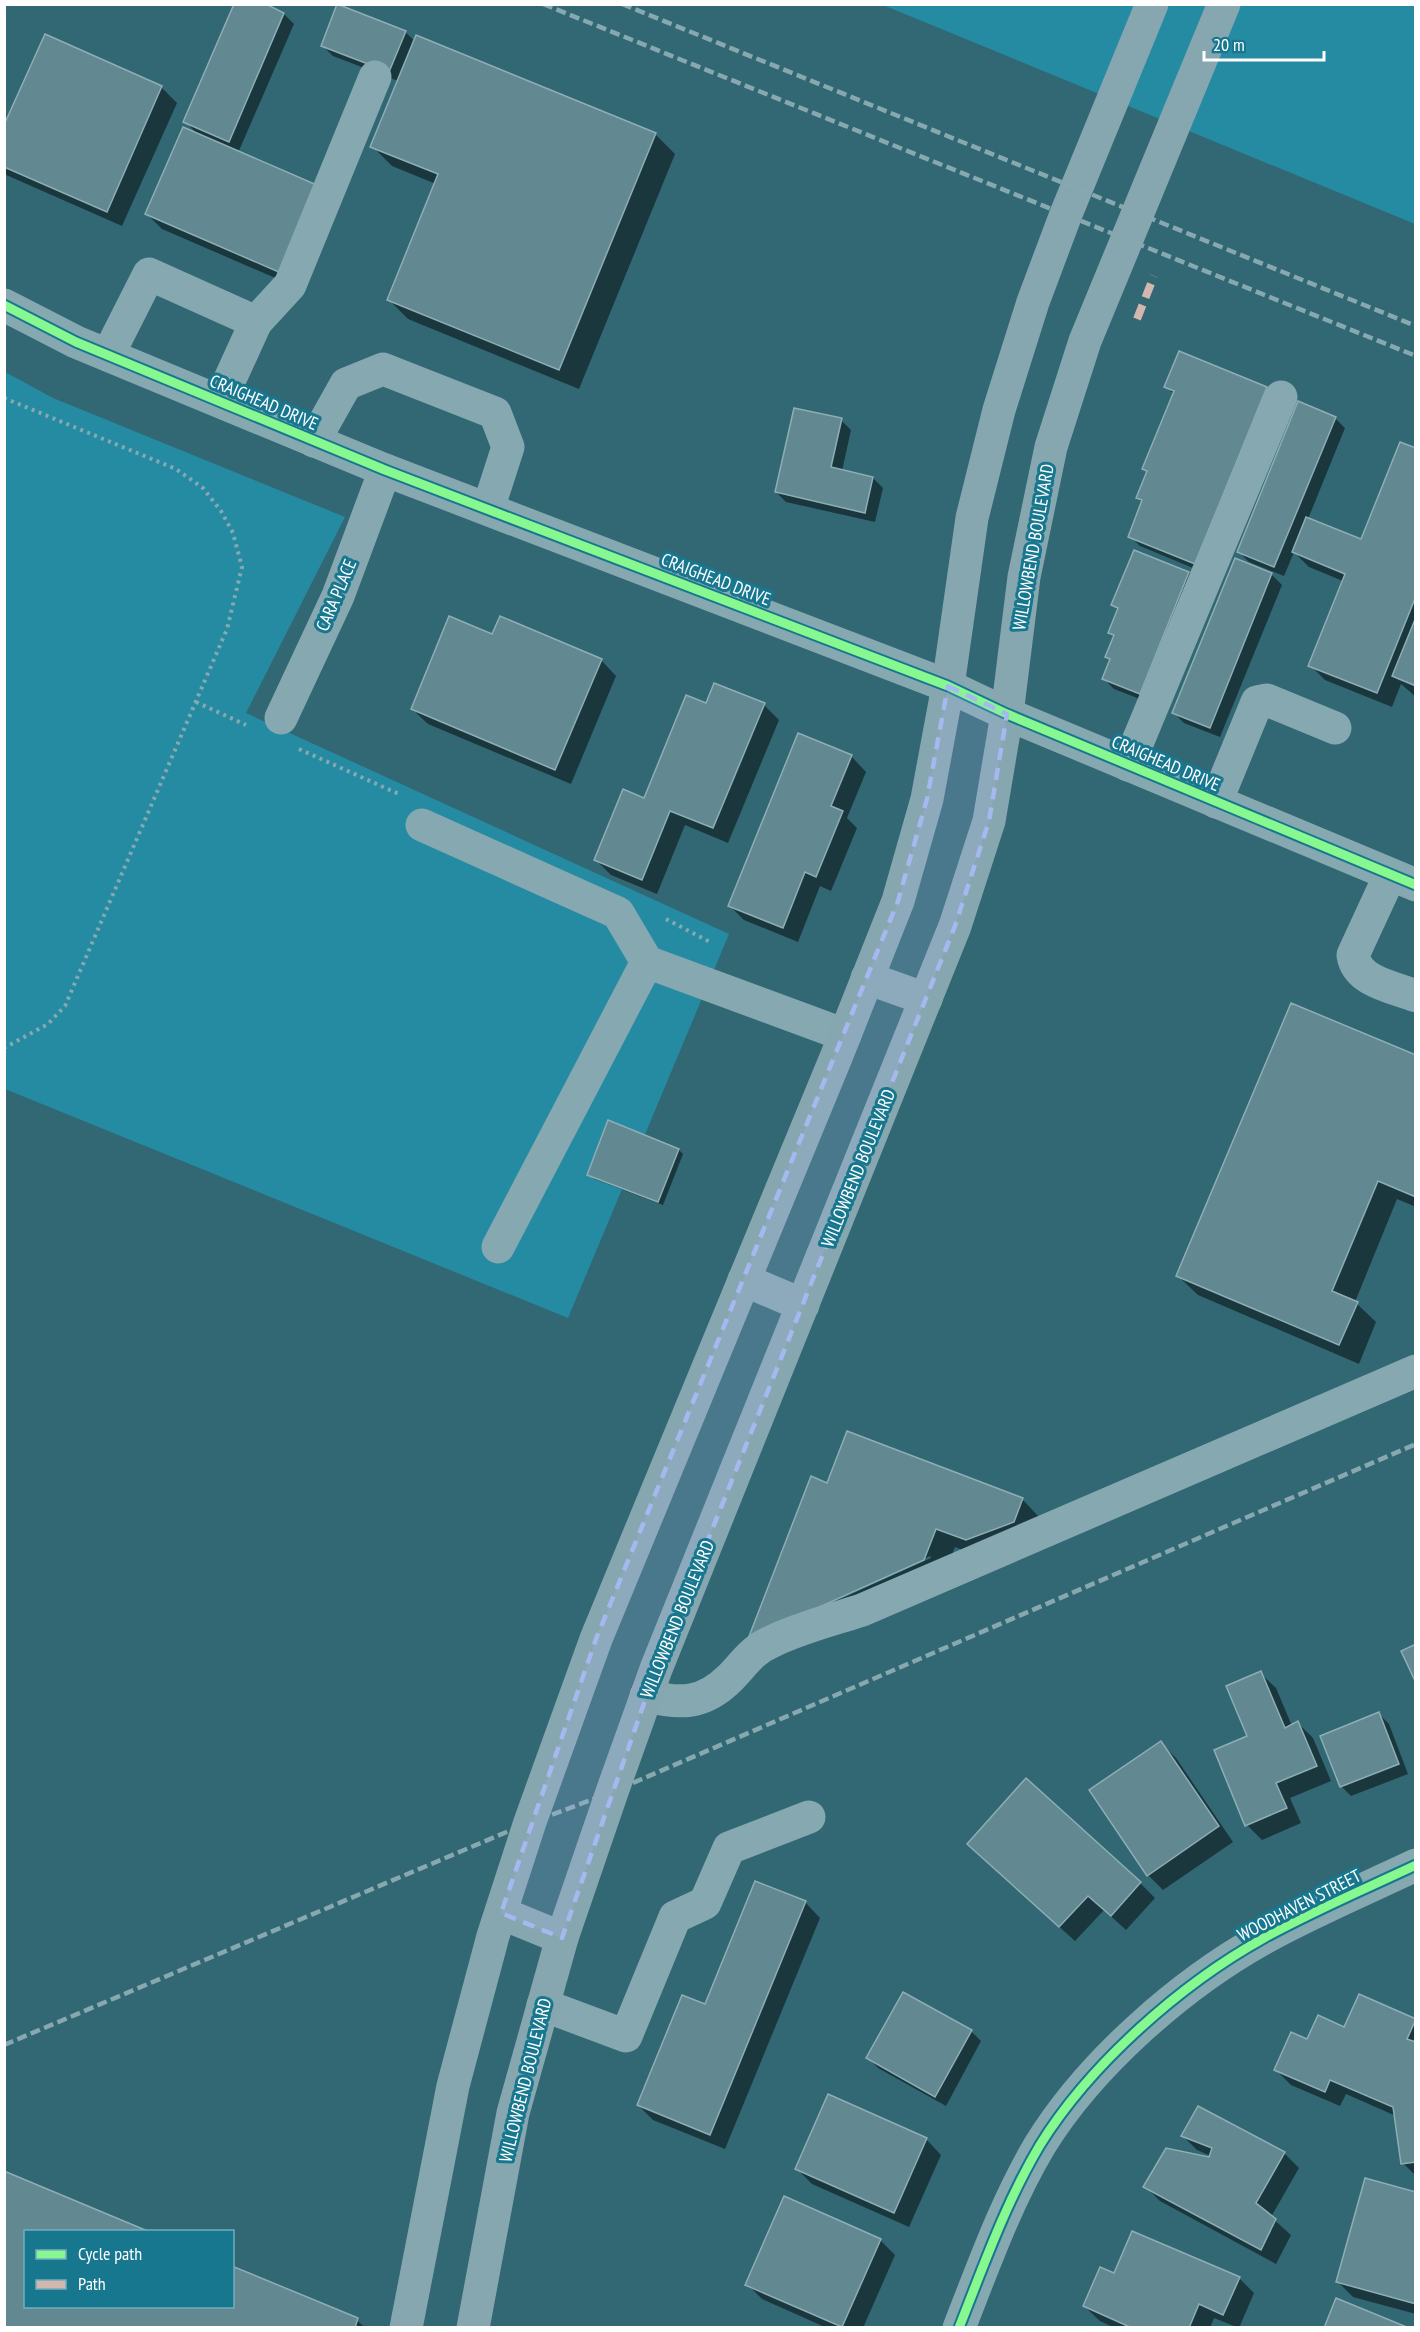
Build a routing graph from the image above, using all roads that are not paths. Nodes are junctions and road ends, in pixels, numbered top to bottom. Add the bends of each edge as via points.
1 (1152, 4) edge
2 (1224, 4) edge
3 (375, 77) dead end
4 (4, 305) edge
5 (256, 322) junction
6 (108, 355) junction
7 (1281, 397) dead end
8 (219, 401) junction
9 (314, 441) junction
10 (385, 470) junction
11 (488, 509) junction
12 (948, 686) junction
13 (1007, 714) junction
14 (281, 718) dead end
15 (1335, 728) dead end
16 (1128, 765) junction
17 (1216, 802) junction
18 (423, 825) dead end
19 (1403, 880) edge
20 (647, 962) junction
21 (867, 978) junction
22 (1416, 996) edge
23 (926, 999) junction
24 (845, 1035) junction
25 (498, 1247) dead end
26 (744, 1280) junction
27 (803, 1305) junction
28 (1416, 1371) edge
29 (646, 1696) junction
30 (809, 1817) dead end
31 (1416, 1865) edge
32 (501, 1913) junction
33 (562, 1938) junction
34 (543, 2005) junction
35 (406, 2328) edge
36 (473, 2328) edge
37 (958, 2328) edge

1 - 12 main road via 1058,236 999,410 972,518
2 - 13 main road, WILLOWBEND BOULEVARD via 1085,341 1051,447 1024,577
3 - 5 street via 290,285
4 - 6 street, CRAIGHEAD DRIVE
5 - 6 street via 149,274
5 - 8 street
6 - 8 street, CRAIGHEAD DRIVE
7 - 16 street
8 - 9 street, CRAIGHEAD DRIVE
9 - 10 street, CRAIGHEAD DRIVE
9 - 11 street via 346,384 383,369 495,413 508,447
10 - 11 street, CRAIGHEAD DRIVE
10 - 14 street, CARA PLACE via 338,596
11 - 12 street, CRAIGHEAD DRIVE
12 - 13 street, CRAIGHEAD DRIVE
12 - 21 main road via 927,799 898,901
13 - 16 street, CRAIGHEAD DRIVE
13 - 23 main road, WILLOWBEND BOULEVARD via 989,821
15 - 17 street via 1267,700 1257,702
16 - 17 street, CRAIGHEAD DRIVE
17 - 19 street, CRAIGHEAD DRIVE
18 - 20 street via 618,913
19 - 22 street via 1353,955 1364,976
20 - 24 street
20 - 25 street
21 - 23 main road
21 - 24 main road
23 - 27 main road, WILLOWBEND BOULEVARD
24 - 26 main road
26 - 27 main road
26 - 32 main road via 596,1639
27 - 29 main road, WILLOWBEND BOULEVARD
28 - 29 street via 862,1610 771,1641 752,1653 729,1679 703,1698 676,1703
29 - 33 main road, WILLOWBEND BOULEVARD
30 - 34 street via 729,1848 705,1903 675,1917 626,2036
31 - 37 street, WOODHAVEN STREET via 1264,1938 1160,2011 1112,2054 1075,2096 1040,2146
32 - 33 main road
32 - 35 main road via 453,2086
33 - 34 main road, WILLOWBEND BOULEVARD
34 - 36 main road, WILLOWBEND BOULEVARD via 513,2113

